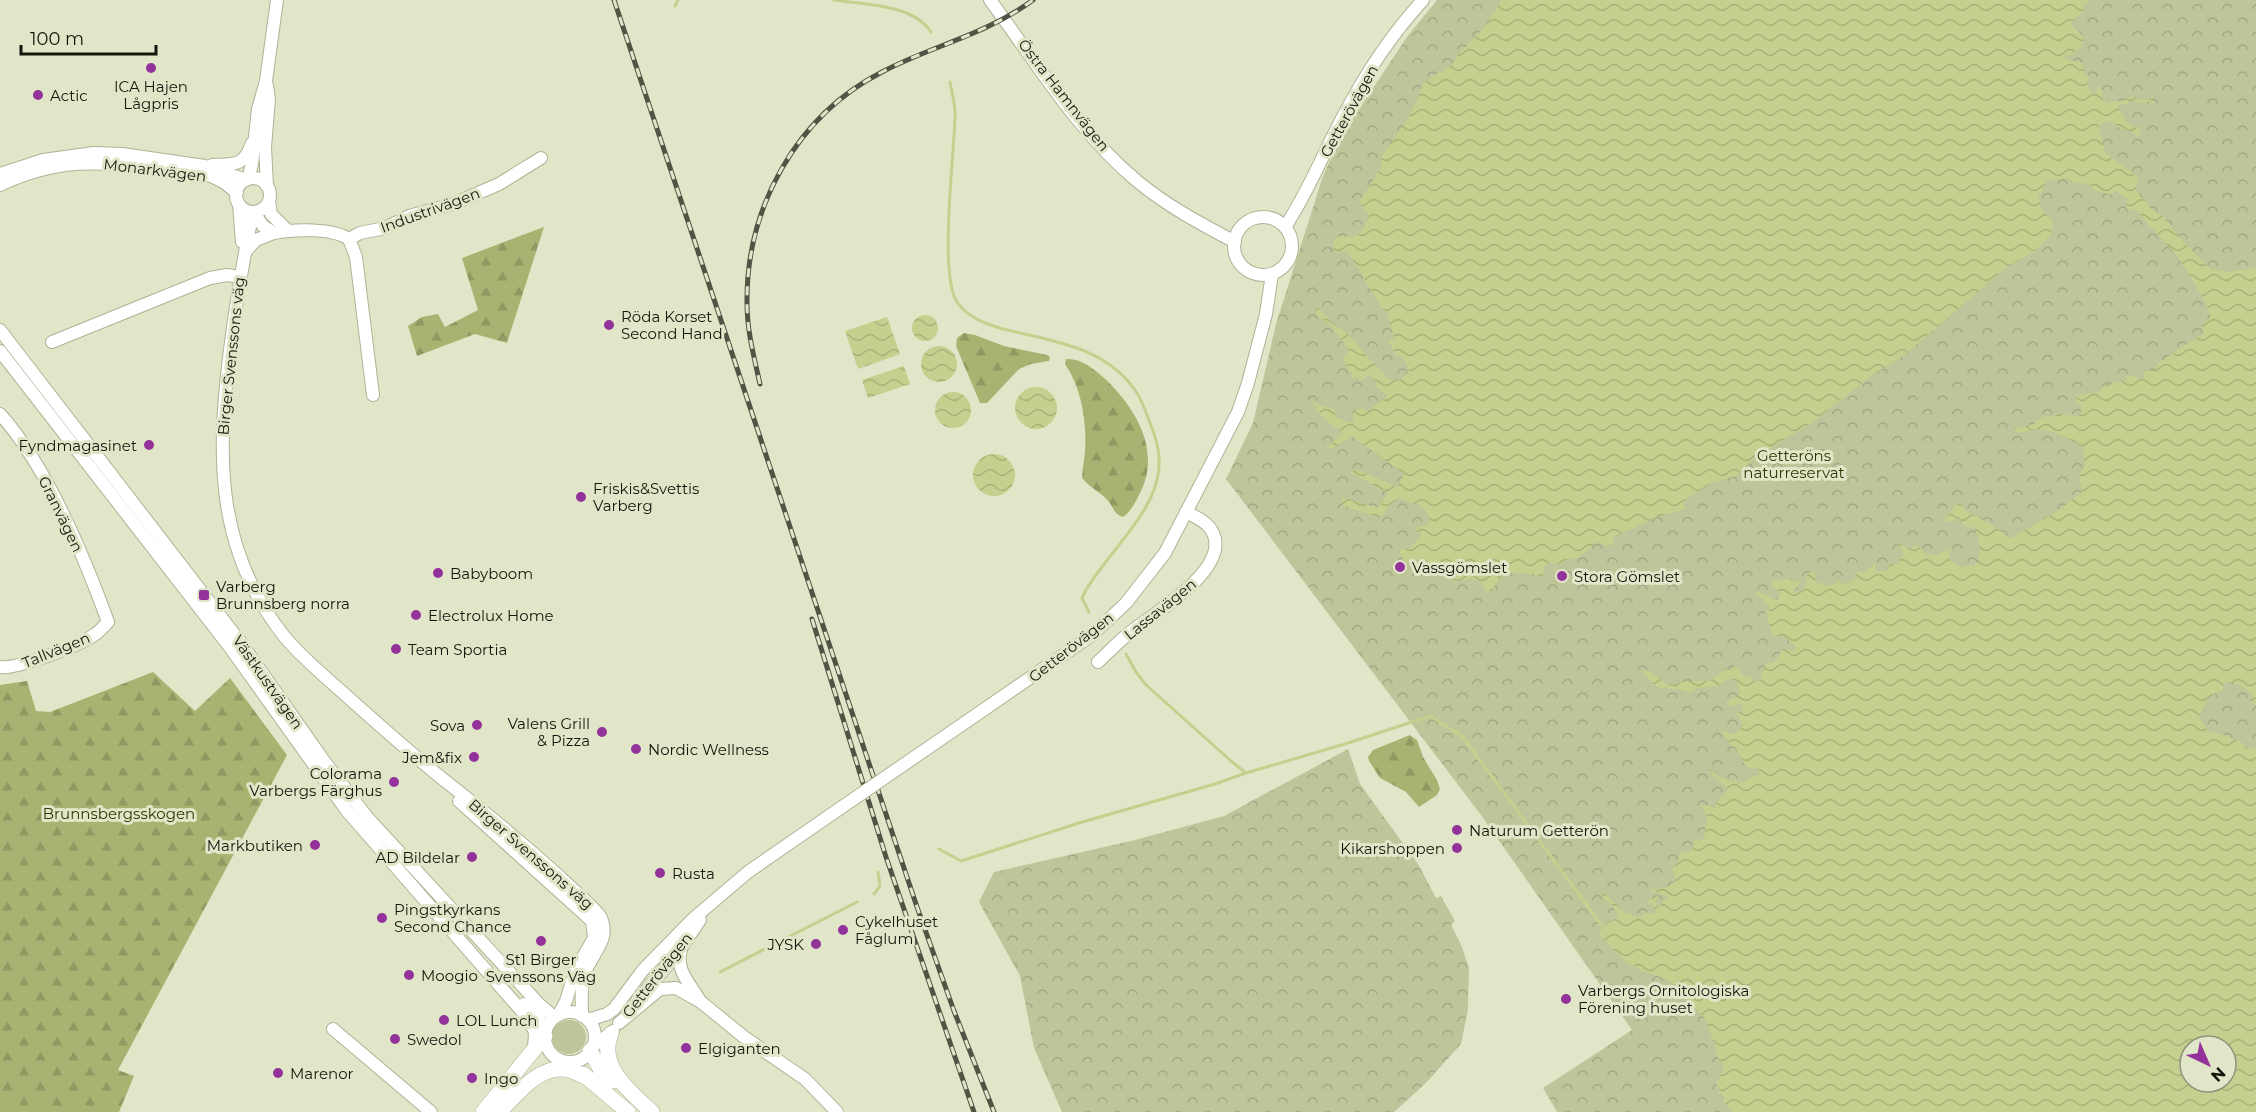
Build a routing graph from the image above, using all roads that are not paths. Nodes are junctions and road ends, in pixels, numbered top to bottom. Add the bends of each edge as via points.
1 (277, 0) edge
2 (990, 0) edge
3 (1423, 0) edge
4 (266, 81) junction
5 (255, 133) junction
6 (541, 158) dead end
7 (205, 166) junction
8 (0, 174) edge
9 (247, 179) junction
10 (0, 185) edge
11 (267, 186) junction
12 (238, 199) junction
13 (269, 201) junction
14 (253, 212) junction
15 (1285, 227) junction
16 (280, 232) junction
17 (349, 239) junction
18 (1235, 242) junction
19 (243, 255) junction
20 (1272, 274) junction
21 (240, 277) junction
22 (0, 330) edge
23 (52, 342) dead end
24 (0, 351) edge
25 (373, 395) dead end
26 (0, 414) edge
27 (1186, 512) junction
28 (108, 622) joint
29 (1098, 663) dead end
30 (0, 667) edge
31 (406, 750) junction
32 (717, 897) junction
33 (682, 946) junction
34 (657, 965) junction
35 (486, 969) junction
36 (684, 978) junction
37 (676, 988) junction
38 (701, 1002) junction
39 (557, 1016) junction
40 (585, 1018) junction
41 (333, 1029) dead end
42 (615, 1029) junction
43 (545, 1034) junction
44 (534, 1049) junction
45 (591, 1049) junction
46 (563, 1061) junction
47 (590, 1079) junction
48 (624, 1108) edge
49 (649, 1109) edge
50 (431, 1112) edge
51 (483, 1112) edge
52 (499, 1112) edge
53 (837, 1112) edge

1 - 4 street
2 - 18 street, Östra Hamnvägen via 1085,127 1117,162 1173,208
3 - 15 street, Getterövägen via 1372,67
4 - 5 street
4 - 11 street
5 - 7 street, Monarkvägen via 249,152 240,162
5 - 9 street
6 - 17 street, Industrivägen via 499,184 453,204
7 - 8 street, Monarkvägen via 94,153 42,160
7 - 9 street, Monarkvägen
9 - 11 street via 259,179
9 - 12 street via 239,185
10 - 12 street, Monarkvägen via 60,166 117,163 211,176 225,183
11 - 13 street
12 - 14 street via 245,210
12 - 19 street, Birger Svenssons väg
13 - 14 street
13 - 16 street
14 - 16 street via 263,226
14 - 19 street, Birger Svenssons väg
15 - 18 street via 1268,218 1255,219 1240,230
15 - 20 street via 1292,251 1283,268
16 - 17 street via 334,233
16 - 19 street via 256,240
17 - 25 street via 356,257
18 - 20 street via 1242,266 1252,273
19 - 21 street, Birger Svenssons väg
20 - 27 street, Getterövägen via 1266,314 1238,412
21 - 23 street via 210,278
21 - 31 street, Birger Svenssons väg via 222,443 224,491 239,554 268,614 285,638
22 - 39 street, Västkustvägen via 230,628 367,817 538,1004
24 - 35 street, Västkustvägen via 229,646 329,788
26 - 28 street, Granvägen via 19,435 48,487
27 - 29 street, Lassavägen via 1209,526 1215,537 1215,551 1205,569 1184,592 1126,635
27 - 32 street, Getterövägen, bridge via 1154,568 1109,620 1071,651
28 - 30 street, Tallvägen via 93,636 30,663
31 - 39 street, Birger Svenssons väg via 592,921 594,939 575,971
31 - 40 street, Birger Svenssons väg via 512,834 600,916 603,941 582,983
32 - 33 street, Getterövägen
32 - 34 street, Getterövägen via 694,918
33 - 34 street, Getterövägen
33 - 36 street via 679,960
34 - 36 street
34 - 37 street
34 - 40 street, Getterövägen via 614,1009
34 - 42 street, Getterövägen
35 - 43 street, Västkustvägen via 539,1019
35 - 44 street, Västkustvägen via 532,1026
36 - 38 street
37 - 38 street
37 - 42 street via 660,989
38 - 53 street via 805,1079
39 - 40 street via 571,1012
39 - 43 street
40 - 45 street via 594,1036
41 - 50 street
42 - 45 street, Getterövägen
42 - 49 main road via 606,1049 609,1062
43 - 44 main road
43 - 46 street via 547,1047
44 - 51 main road
45 - 46 street via 581,1059
45 - 49 main road via 607,1076
46 - 47 main road
46 - 52 main road via 534,1073
47 - 48 main road
47 - 52 main road via 568,1070 550,1070

